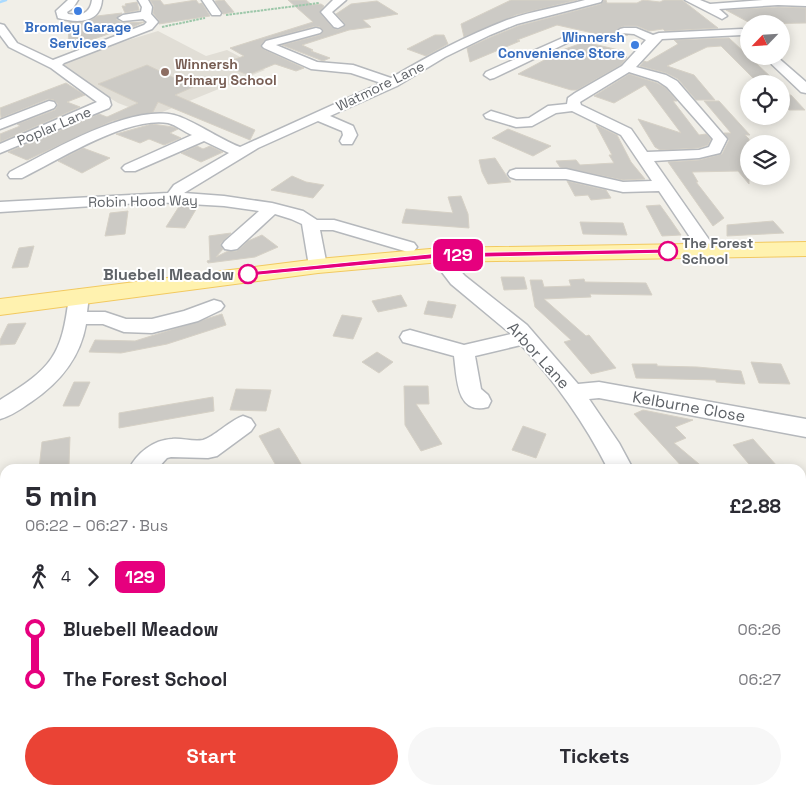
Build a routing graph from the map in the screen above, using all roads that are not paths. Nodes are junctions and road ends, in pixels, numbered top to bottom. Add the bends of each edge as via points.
1 (76, 0) edge
2 (97, 0) edge
3 (143, 0) edge
4 (342, 0) edge
5 (597, 0) edge
6 (690, 0) edge
7 (802, 1) edge
8 (539, 3) dead end
9 (196, 6) dead end
10 (709, 7) junction
11 (214, 8) edge
12 (558, 10) junction
13 (146, 15) junction
14 (83, 17) junction
15 (123, 18) dead end
16 (513, 22) junction
17 (338, 25) dead end
18 (0, 27) edge
19 (531, 28) dead end
20 (316, 31) dead end
21 (624, 31) dead end
22 (740, 31) edge
23 (549, 33) dead end
24 (740, 35) edge
25 (90, 39) junction
26 (653, 39) junction
27 (55, 64) junction
28 (779, 65) edge
29 (627, 68) junction
30 (789, 74) junction
31 (806, 74) edge
32 (490, 76) dead end
33 (392, 83) junction
34 (806, 89) edge
35 (152, 104) dead end
36 (49, 105) dead end
37 (575, 107) junction
38 (491, 115) dead end
39 (319, 116) junction
40 (154, 119) junction
41 (0, 125) edge
42 (203, 136) junction
43 (347, 141) dead end
44 (0, 149) edge
45 (240, 152) junction
46 (644, 157) junction
47 (130, 168) dead end
48 (516, 174) dead end
49 (16, 175) dead end
50 (662, 186) junction
51 (174, 198) junction
52 (0, 207) edge
53 (272, 208) junction
54 (311, 225) junction
55 (231, 245) dead end
56 (408, 247) dead end
57 (806, 249) edge
58 (708, 250) junction
59 (440, 256) junction
60 (318, 266) junction
61 (79, 296) junction
62 (214, 306) dead end
63 (0, 307) edge
64 (76, 318) junction
65 (410, 337) dead end
66 (526, 338) junction
67 (464, 352) junction
68 (572, 392) junction
69 (480, 401) dead end
70 (0, 411) edge
71 (243, 425) dead end
72 (806, 428) edge
73 (146, 464) edge
74 (618, 464) edge

1 - 14 street via 61,11 62,14
2 - 14 street via 95,13
3 - 13 street via 148,7
4 - 17 street via 326,12
5 - 12 street, Watmore Lane
6 - 10 street
7 - 10 street
8 - 12 street
9 - 11 street
10 - 22 street
12 - 16 street, Watmore Lane
13 - 15 street
13 - 25 street via 153,22 141,29
14 - 25 street
16 - 19 street
16 - 33 street, Watmore Lane via 455,47
18 - 27 street, Poplar Lane via 13,45
20 - 33 street via 268,46 315,66 353,69
21 - 26 street via 636,31
23 - 32 street via 567,39
24 - 26 street via 668,34
25 - 27 street
26 - 29 street
27 - 44 street, Poplar Lane via 104,104
28 - 30 street
29 - 37 street via 581,94 573,101
29 - 46 street via 672,84 720,139 715,150 699,154
30 - 31 street
30 - 34 street
33 - 39 street, Watmore Lane
35 - 40 street
36 - 41 street
37 - 38 street via 554,110 532,122 516,123
37 - 46 street via 626,132
39 - 43 street via 348,130
39 - 45 street, Watmore Lane
40 - 42 street via 172,119
40 - 49 street via 143,119 103,132
42 - 45 street
42 - 47 street
45 - 51 street, Watmore Lane via 180,188
46 - 50 street
48 - 50 street via 566,174 623,187
50 - 58 street
51 - 52 street, Robin Hood Way
51 - 53 street, Robin Hood Way
53 - 54 street, Robin Hood Way via 302,217
53 - 55 street
54 - 56 street, Robin Hood Way via 334,225
54 - 60 street
57 - 58 main road
58 - 59 main road
59 - 60 main road
59 - 66 street, Arbor Lane via 463,284
60 - 61 main road
61 - 63 main road
61 - 64 street
62 - 64 street via 152,326 124,325 105,318
64 - 70 street via 70,345 59,363 38,385
65 - 67 street
66 - 67 street
66 - 68 street, Arbor Lane
67 - 69 street via 470,393
68 - 72 street, Kelburne Close via 599,390
68 - 74 street, Arbor Lane
71 - 73 street via 208,449 171,448 159,451

